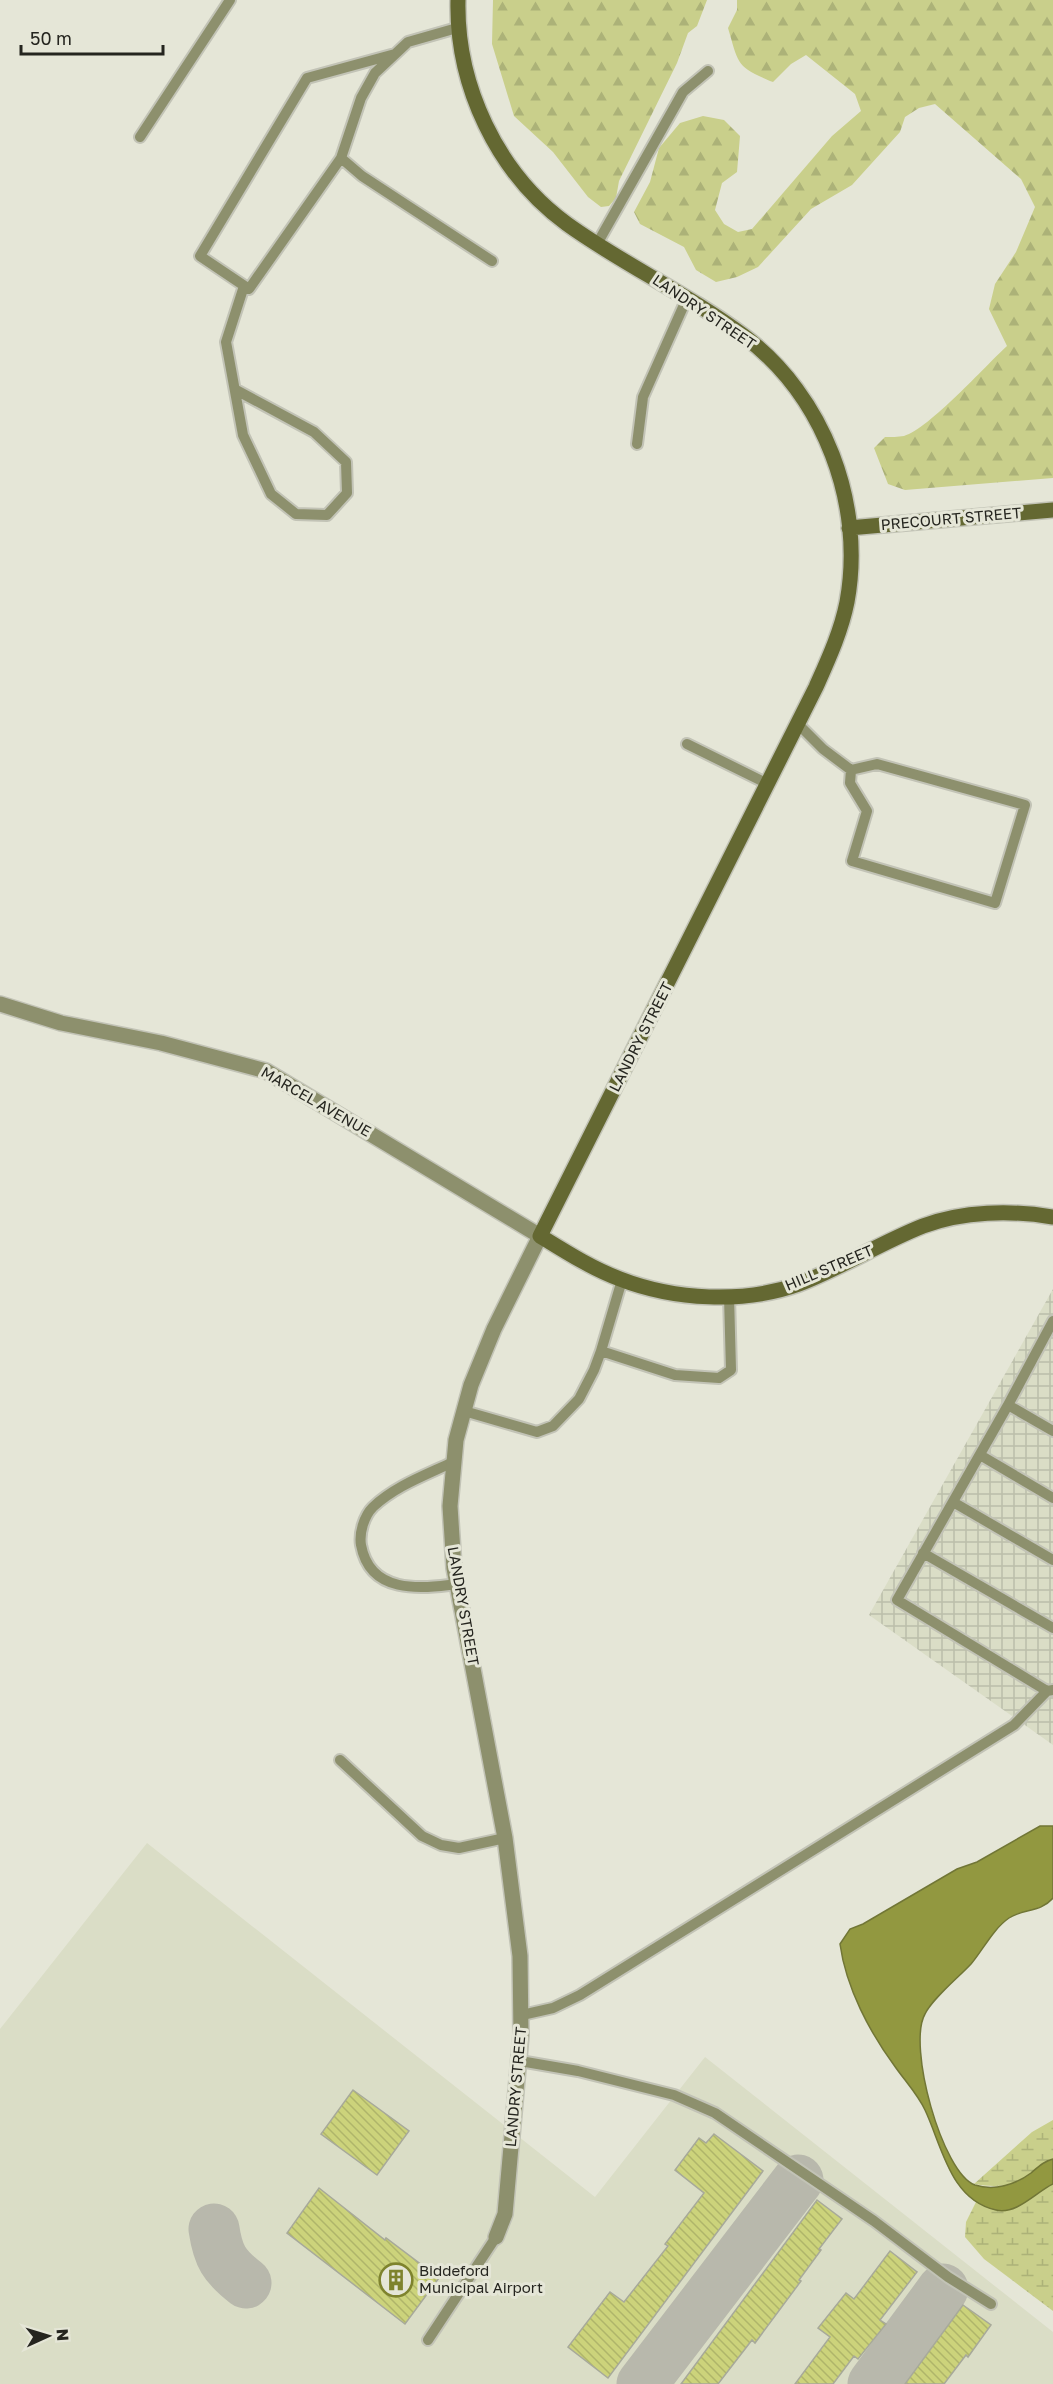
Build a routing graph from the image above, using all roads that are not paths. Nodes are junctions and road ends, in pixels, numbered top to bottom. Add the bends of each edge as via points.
1 (230, 0) edge
2 (458, 0) edge
3 (457, 28) junction
4 (395, 54) junction
5 (708, 71) dead end
6 (140, 137) dead end
7 (341, 158) junction
8 (597, 244) junction
9 (492, 261) dead end
10 (244, 286) junction
11 (687, 298) junction
12 (236, 390) junction
13 (637, 444) dead end
14 (1053, 510) edge
15 (849, 528) junction
16 (798, 724) junction
17 (687, 744) dead end
18 (851, 770) junction
19 (768, 784) junction
20 (0, 1004) edge
21 (1053, 1217) edge
22 (540, 1236) junction
23 (622, 1280) junction
24 (729, 1296) junction
25 (1053, 1321) edge
26 (601, 1351) junction
27 (1008, 1406) junction
28 (464, 1411) junction
29 (1053, 1431) edge
30 (980, 1455) junction
31 (453, 1462) junction
32 (1053, 1498) edge
33 (953, 1502) junction
34 (924, 1554) junction
35 (1053, 1560) edge
36 (458, 1584) junction
37 (1053, 1628) edge
38 (1050, 1690) edge
39 (340, 1760) dead end
40 (506, 1838) junction
41 (522, 2015) junction
42 (520, 2061) junction
43 (496, 2237) joint
44 (991, 2304) dead end
45 (428, 2340) dead end

1 - 6 lane
2 - 3 street, LANDRY STREET
3 - 4 lane via 408,42
3 - 8 street, LANDRY STREET via 473,96 503,156 541,202
4 - 7 lane via 375,73 366,90
4 - 10 lane via 307,78 200,256
5 - 8 lane via 683,92
7 - 9 lane via 362,176
7 - 10 lane via 249,289
8 - 11 street, LANDRY STREET
10 - 12 lane via 226,342
11 - 13 lane via 643,398
11 - 15 street, LANDRY STREET via 750,340 798,391 829,447 842,484
12 - 12 lane via 314,432 346,462 347,493 327,515 296,514 271,494 243,435
14 - 15 street, PRECOURT STREET
15 - 16 street, LANDRY STREET via 849,580 843,618 832,653
16 - 18 lane
16 - 19 street, LANDRY STREET
17 - 19 lane
18 - 18 lane via 877,764 1025,805 995,903 852,861 867,811 850,783
19 - 22 street, LANDRY STREET
20 - 22 street, MARCEL AVENUE via 62,1023 161,1043 266,1071
21 - 24 street, HILL STREET via 993,1214 944,1220 904,1234 799,1284
22 - 23 street, HILL STREET via 582,1262
22 - 28 street, LANDRY STREET via 483,1354
23 - 24 street, HILL STREET via 669,1293
23 - 26 lane
24 - 26 lane via 731,1370 719,1377 675,1375
25 - 27 lane
26 - 28 lane via 579,1399 553,1426 537,1432
27 - 29 lane
27 - 30 lane
28 - 31 street, LANDRY STREET
30 - 32 lane
30 - 33 lane
31 - 36 street, LANDRY STREET via 450,1506
31 - 36 lane via 406,1484 372,1508 360,1538 363,1554 375,1575 399,1586
33 - 34 lane
33 - 35 lane
34 - 37 lane
34 - 38 lane via 897,1600
36 - 40 street, LANDRY STREET
38 - 41 lane via 1014,1725 580,1995 553,2008
39 - 40 lane via 422,1836 441,1845 459,1848
40 - 41 street, LANDRY STREET via 520,1956
41 - 42 street, LANDRY STREET
42 - 43 street, LANDRY STREET via 505,2214
42 - 44 lane via 674,2095 715,2113
43 - 45 lane

